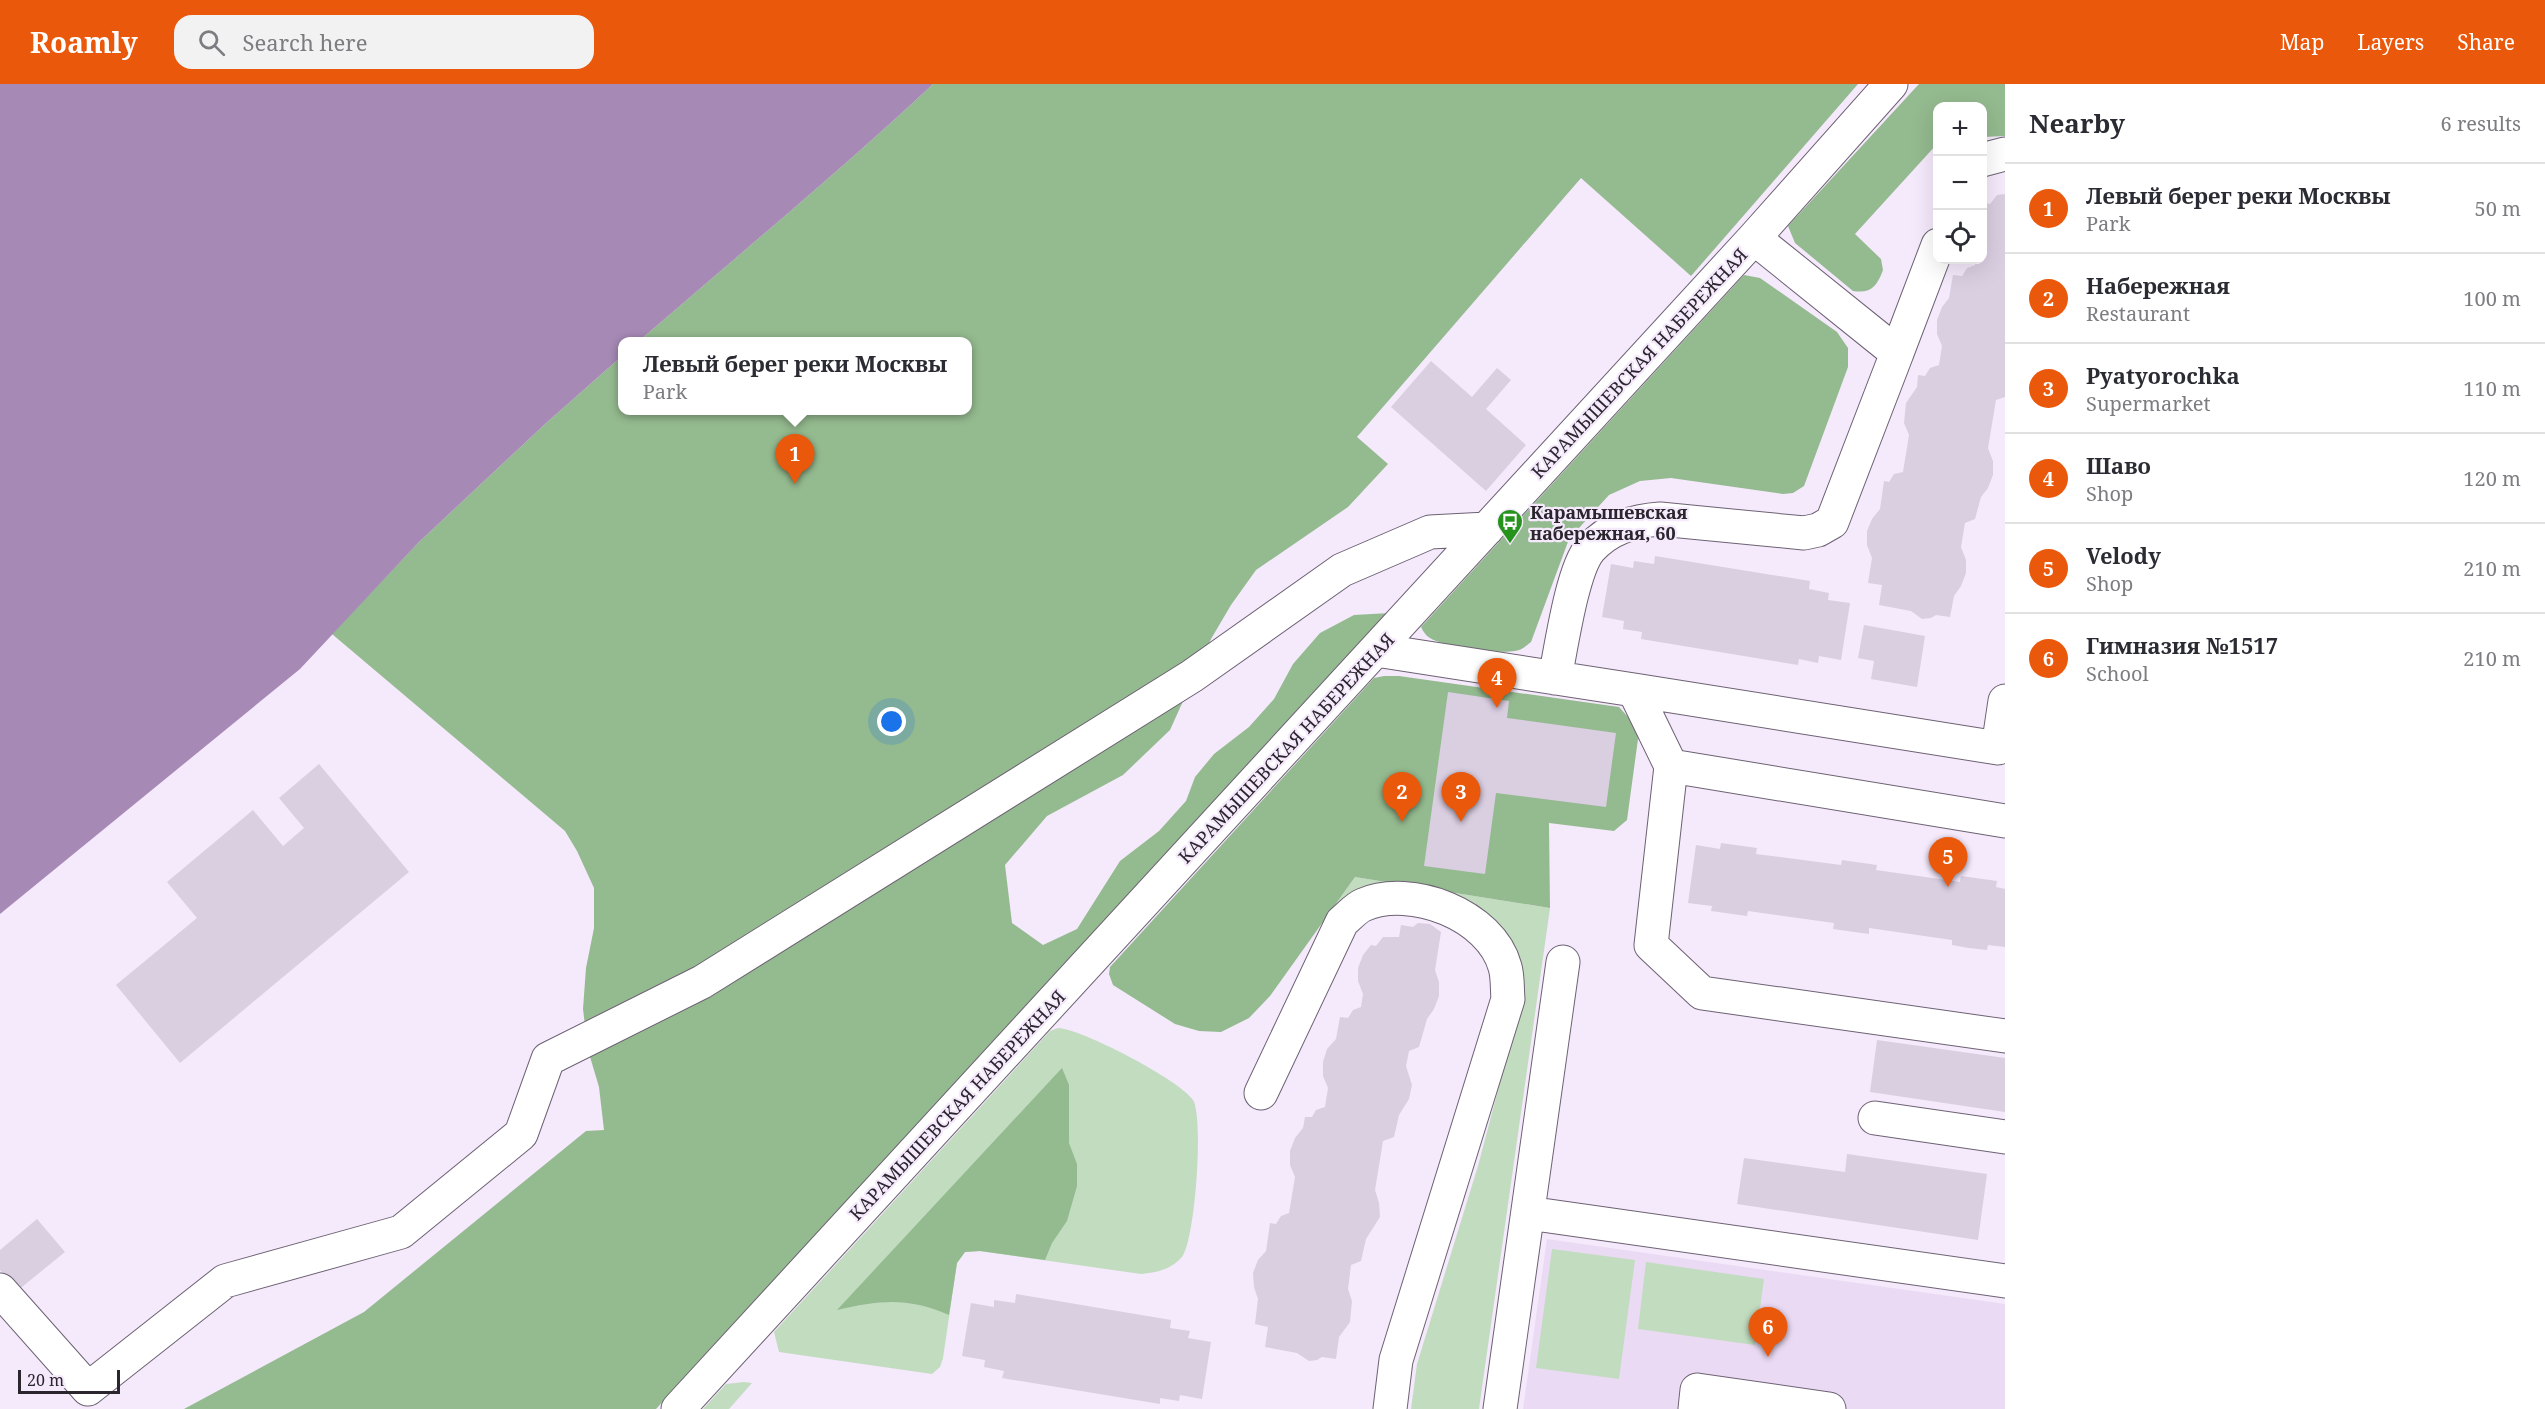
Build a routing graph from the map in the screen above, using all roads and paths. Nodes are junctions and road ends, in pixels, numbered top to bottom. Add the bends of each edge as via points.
1 (1891, 84) edge
2 (2005, 154) edge
3 (1987, 159) edge
4 (1754, 238) junction
5 (1933, 259) edge
6 (1897, 353) junction
7 (1487, 529) junction
8 (1376, 650) junction
9 (1555, 678) junction
10 (1634, 690) junction
11 (2005, 701) edge
12 (1671, 766) junction
13 (2005, 820) edge
14 (1563, 962) dead end
15 (2005, 1036) edge
16 (1261, 1093) dead end
17 (1875, 1118) dead end
18 (2005, 1137) edge
19 (1528, 1213) junction
20 (2005, 1281) edge
21 (0, 1290) edge
22 (678, 1409) edge
23 (1390, 1409) edge
24 (1500, 1409) edge
25 (1695, 1409) edge
26 (1829, 1409) edge

1 - 4 street, КАРАМЫШЕВСКАЯ НАБЕРЕЖНАЯ
2 - 3 street
4 - 6 street
4 - 7 street, КАРАМЫШЕВСКАЯ НАБЕРЕЖНАЯ
5 - 6 street
6 - 9 street via 1832,522 1804,533 1660,519 1638,520 1611,531 1587,554 1573,591
7 - 8 street, КАРАМЫШЕВСКАЯ НАБЕРЕЖНАЯ
7 - 21 street via 1430,532 1342,570 1192,676 702,982 548,1059 521,1134 402,1232 225,1281 88,1389
8 - 9 street
8 - 22 street, КАРАМЫШЕВСКАЯ НАБЕРЕЖНАЯ
9 - 10 street
10 - 11 street via 1998,748
10 - 12 street
12 - 13 street
12 - 15 street via 1651,945 1702,993
14 - 19 street
16 - 23 street via 1342,922 1362,905 1392,899 1432,902 1471,920 1490,939 1505,966 1508,999 1396,1360
17 - 18 street
19 - 20 street
19 - 24 street
25 - 26 street via 1697,1390

